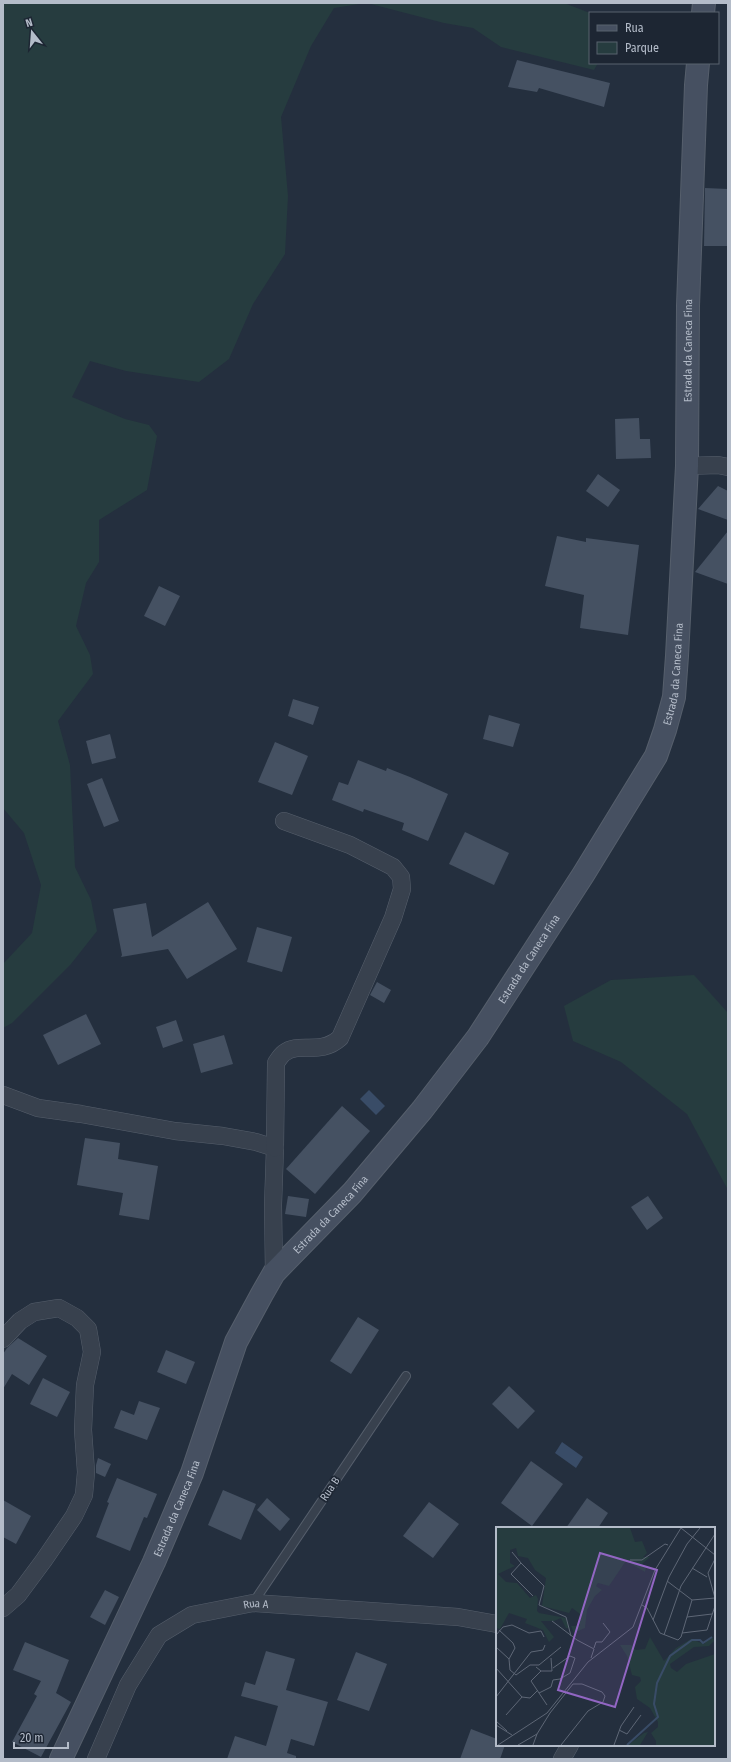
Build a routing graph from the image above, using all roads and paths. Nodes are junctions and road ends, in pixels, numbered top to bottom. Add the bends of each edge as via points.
1 (698, 64) edge
2 (687, 466) junction
3 (728, 467) edge
4 (284, 821) dead end
5 (3, 1095) edge
6 (275, 1148) junction
7 (274, 1273) junction
8 (3, 1339) edge
9 (406, 1376) dead end
10 (253, 1603) junction
11 (3, 1608) edge
12 (496, 1624) edge
13 (569, 1746) edge
14 (62, 1759) edge
15 (96, 1759) edge
16 (562, 1759) edge

1 - 2 street, Estrada da Caneca Fina via 688,306
2 - 3 street
2 - 7 street, Estrada da Caneca Fina via 674,697 656,756 583,875 478,1037 422,1110 352,1193
4 - 6 street via 350,845 393,867 401,877 402,889 393,918 340,1038 324,1048 293,1049 283,1053 276,1063
5 - 6 street via 38,1108 175,1131 223,1136
6 - 7 street
7 - 14 street, Estrada da Caneca Fina via 236,1342 192,1473 154,1562
8 - 11 street via 20,1321 34,1312 59,1308 77,1318 88,1329 92,1352 85,1385 84,1495 74,1516 44,1560 18,1595
9 - 10 lane, Rua B
10 - 12 street, Rua A via 458,1617
10 - 15 street, Rua A via 192,1615 159,1636 128,1685
13 - 16 street

